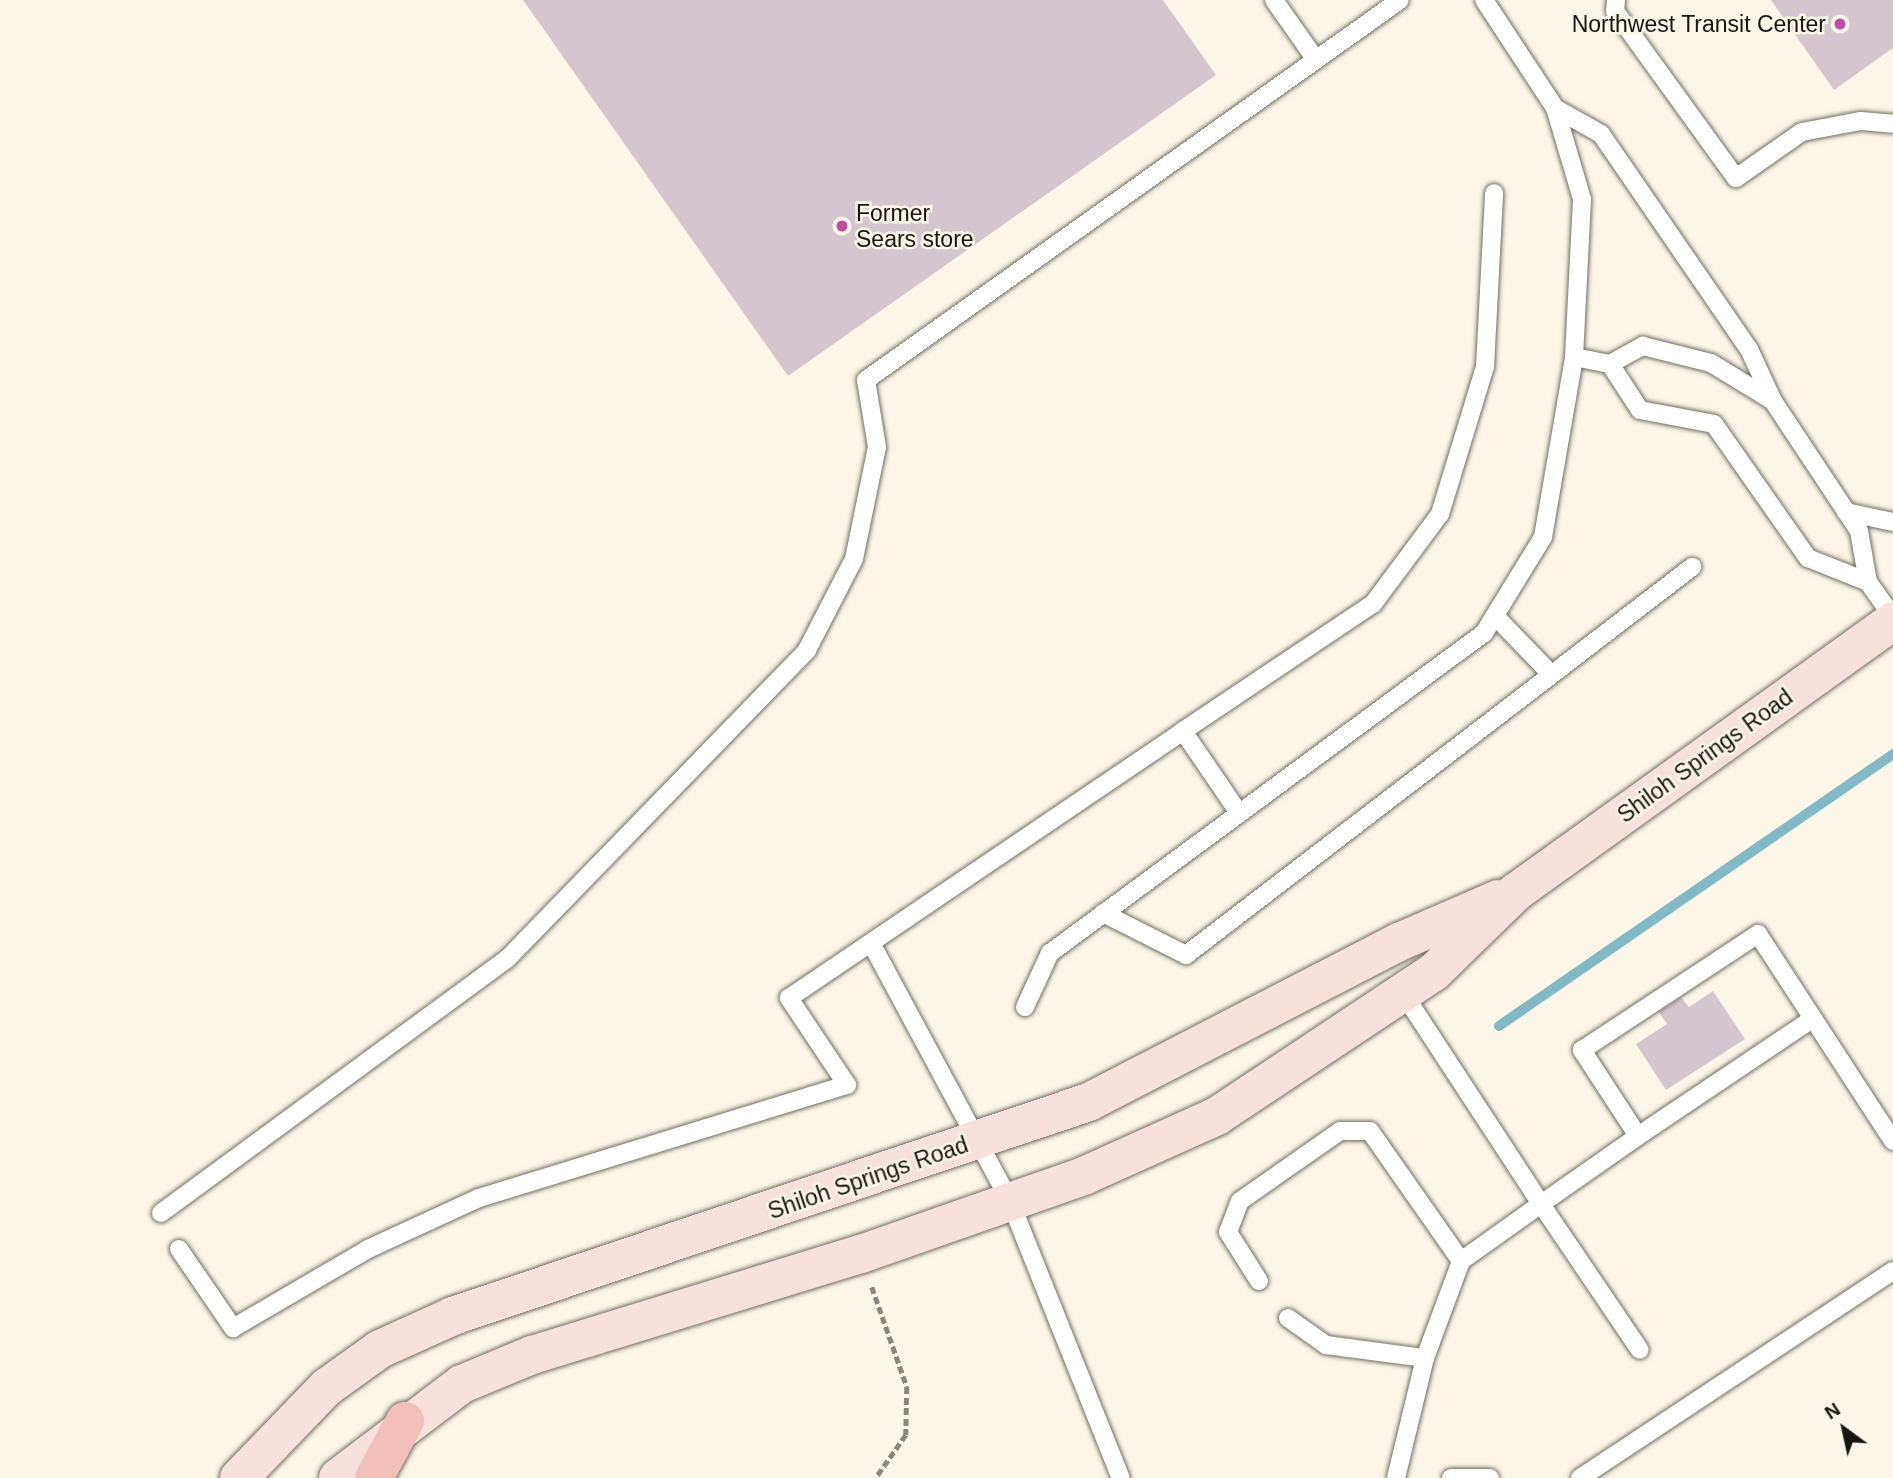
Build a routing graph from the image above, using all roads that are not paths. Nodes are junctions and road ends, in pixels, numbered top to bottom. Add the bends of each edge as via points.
1 (1274, 0) edge
2 (1400, 0) edge
3 (1484, 0) edge
4 (1616, 0) edge
5 (1316, 60) junction
6 (1555, 108) junction
7 (1893, 124) edge
8 (1494, 193) dead end
9 (1574, 356) junction
10 (1610, 364) junction
11 (1773, 401) junction
12 (1846, 512) junction
13 (1893, 522) edge
14 (1692, 567) dead end
15 (1868, 582) junction
16 (1495, 616) junction
17 (1893, 619) edge
18 (1551, 674) junction
19 (1182, 732) junction
20 (1239, 813) junction
21 (1516, 892) junction
22 (1103, 913) junction
23 (871, 943) junction
24 (1403, 993) junction
25 (1026, 1007) dead end
26 (1812, 1019) junction
27 (1638, 1136) junction
28 (980, 1140) junction
29 (1893, 1141) edge
30 (1010, 1201) junction
31 (1541, 1204) junction
32 (160, 1213) dead end
33 (179, 1249) dead end
34 (1461, 1261) junction
35 (1893, 1271) edge
36 (1259, 1281) dead end
37 (1288, 1318) dead end
38 (1640, 1350) dead end
39 (1425, 1359) junction
40 (405, 1421) junction
41 (239, 1478) edge
42 (338, 1478) edge
43 (374, 1478) edge
44 (1121, 1478) edge
45 (1396, 1478) edge
46 (1451, 1478) edge
47 (1490, 1478) edge
48 (1580, 1478) edge

1 - 5 lane
2 - 5 lane
3 - 6 lane
4 - 7 lane via 1615,11 1735,178 1802,132 1861,121
5 - 32 lane via 866,380 877,447 854,559 807,650 507,959
6 - 9 lane via 1582,199
6 - 11 lane via 1601,134 1749,349
8 - 19 lane via 1485,367 1440,514 1373,604
9 - 10 lane
9 - 16 lane via 1543,537
10 - 11 lane via 1643,346 1712,363
10 - 15 lane via 1640,410 1714,424 1808,558
11 - 12 lane
12 - 13 lane
12 - 15 lane via 1859,531
14 - 18 lane
15 - 17 lane
16 - 18 lane
16 - 20 lane via 1484,633
17 - 21 main road, Shiloh Springs Road
18 - 22 lane via 1186,956
19 - 20 lane
19 - 23 lane
20 - 22 lane
21 - 24 main road, Shiloh Springs Road via 1434,972
21 - 28 main road, Shiloh Springs Road via 1399,942 1089,1102
22 - 25 lane via 1049,953
23 - 28 lane
23 - 33 lane via 789,998 847,1085 479,1198 368,1249 233,1328
24 - 30 main road, Shiloh Springs Road via 1217,1116
24 - 31 lane
26 - 27 lane
26 - 27 lane via 1758,934 1582,1050
26 - 29 lane
27 - 31 lane
28 - 30 lane
28 - 41 main road, Shiloh Springs Road via 441,1321 380,1349 327,1387
30 - 40 main road, Shiloh Springs Road via 753,1291 532,1355 462,1384
30 - 44 lane
31 - 34 lane
31 - 38 lane
34 - 36 lane via 1370,1131 1340,1131 1240,1201 1228,1232
34 - 39 lane
35 - 48 lane
37 - 39 lane via 1325,1345
39 - 45 lane
40 - 42 main road, Shiloh Springs Road
40 - 43 main road
46 - 47 lane

